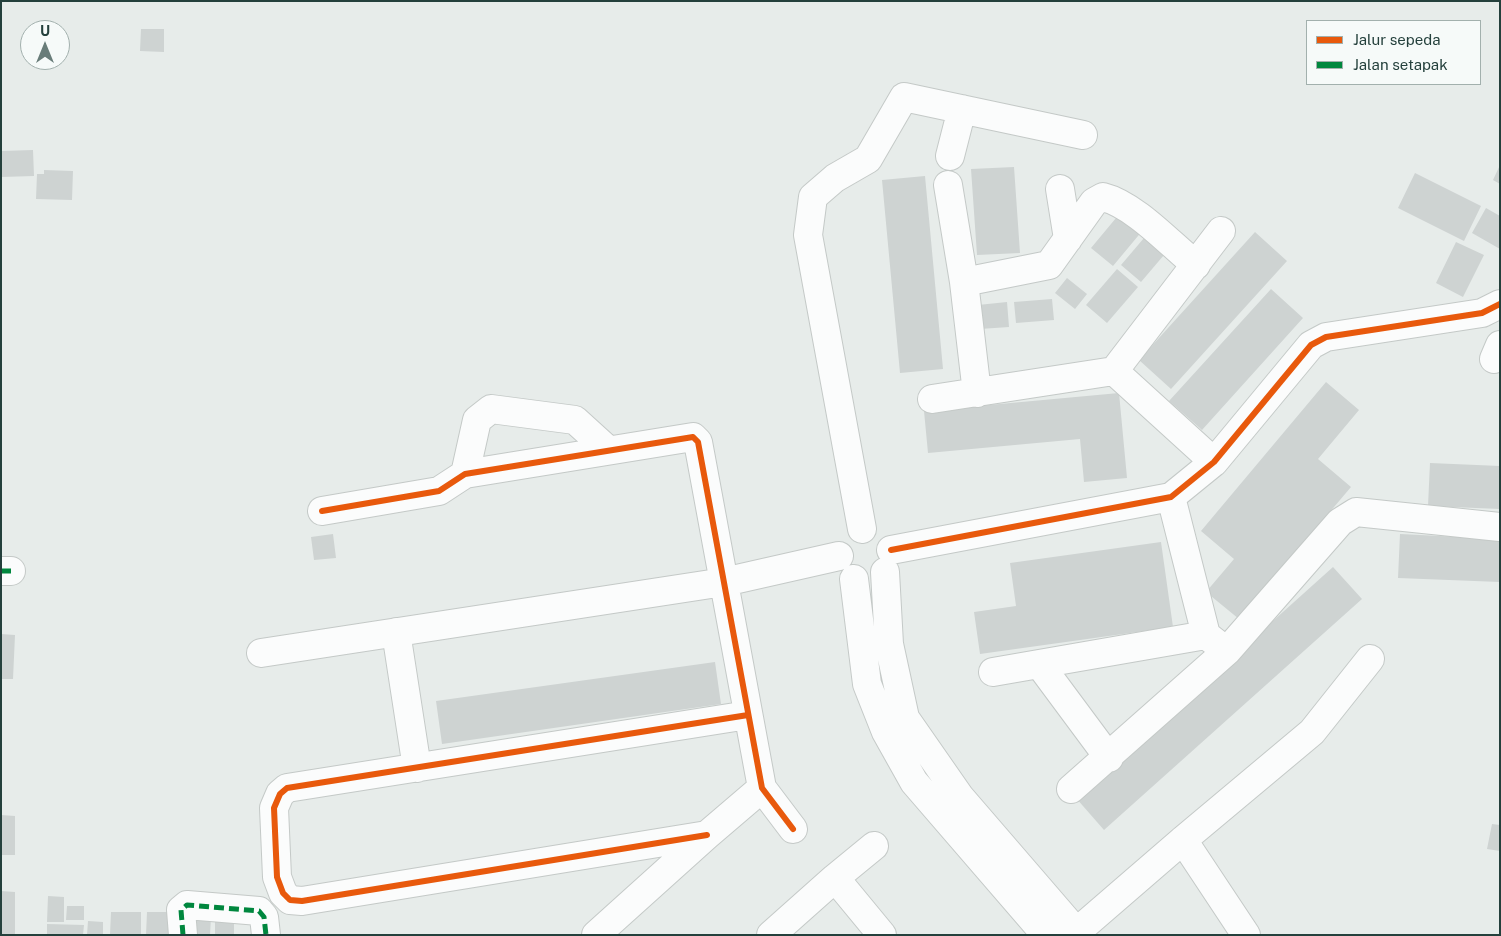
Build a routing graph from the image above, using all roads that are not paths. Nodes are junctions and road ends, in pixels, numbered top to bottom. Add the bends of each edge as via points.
1 (962, 109) junction
2 (1083, 135) dead end
3 (950, 156) dead end
4 (948, 185) dead end
5 (1060, 189) dead end
6 (1221, 231) dead end
7 (1068, 239) junction
8 (1196, 265) junction
9 (964, 282) junction
10 (1500, 304) edge
11 (1114, 370) junction
12 (977, 392) junction
13 (932, 399) dead end
14 (608, 450) junction
15 (1214, 462) junction
16 (465, 474) junction
17 (1171, 497) junction
18 (322, 511) dead end
19 (1500, 527) edge
20 (862, 529) junction
21 (838, 556) junction
22 (888, 561) junction
23 (854, 579) junction
24 (724, 582) junction
25 (396, 632) junction
26 (1216, 643) junction
27 (261, 653) dead end
28 (1370, 659) dead end
29 (1040, 665) junction
30 (993, 672) dead end
31 (748, 715) junction
32 (924, 745) junction
33 (1109, 758) junction
34 (902, 760) junction
35 (417, 768) junction
36 (762, 788) junction
37 (1071, 789) dead end
38 (793, 829) dead end
39 (707, 835) junction
40 (1183, 840) junction
41 (874, 846) dead end
42 (834, 878) junction
43 (1077, 934) edge
44 (184, 935) edge
45 (266, 935) edge
46 (596, 935) edge
47 (771, 935) edge
48 (882, 935) edge
49 (1046, 935) edge
50 (1246, 935) edge

1 - 2 street
1 - 3 street
1 - 20 street via 904,97 868,159 835,178 813,197 808,235
4 - 9 street
5 - 7 street
6 - 8 street
7 - 8 street via 1094,202 1104,197 1136,215
7 - 9 street via 1049,265
8 - 11 street
9 - 12 street
10 - 15 street via 1482,313 1326,337 1310,345
11 - 12 street
11 - 15 street
12 - 13 street
14 - 16 street
14 - 16 street via 575,420 491,409 477,420
14 - 24 street via 690,436 696,439
15 - 17 street
16 - 18 street via 439,491
17 - 22 street
17 - 26 street
19 - 26 street via 1356,512 1340,522
20 - 21 street via 844,538
20 - 22 street via 872,529 887,541
21 - 23 street via 840,566
21 - 24 street
22 - 23 street via 872,581
22 - 32 street via 889,644 905,718
23 - 34 street via 867,684 886,732
24 - 25 street
24 - 31 street
25 - 27 street
25 - 35 street
26 - 29 street
26 - 33 street
28 - 40 street via 1312,732
29 - 30 street
29 - 33 street
31 - 35 street
31 - 36 street
32 - 34 street
32 - 43 street via 960,797
33 - 37 street
34 - 49 street via 914,782
35 - 39 street via 287,788 280,794 274,808 277,877 283,893 290,900 312,900
36 - 38 street
36 - 39 street
39 - 46 street
40 - 43 street
40 - 50 street
41 - 42 street
42 - 47 street
42 - 48 street
44 - 45 street via 181,910 187,905 259,911 264,917

